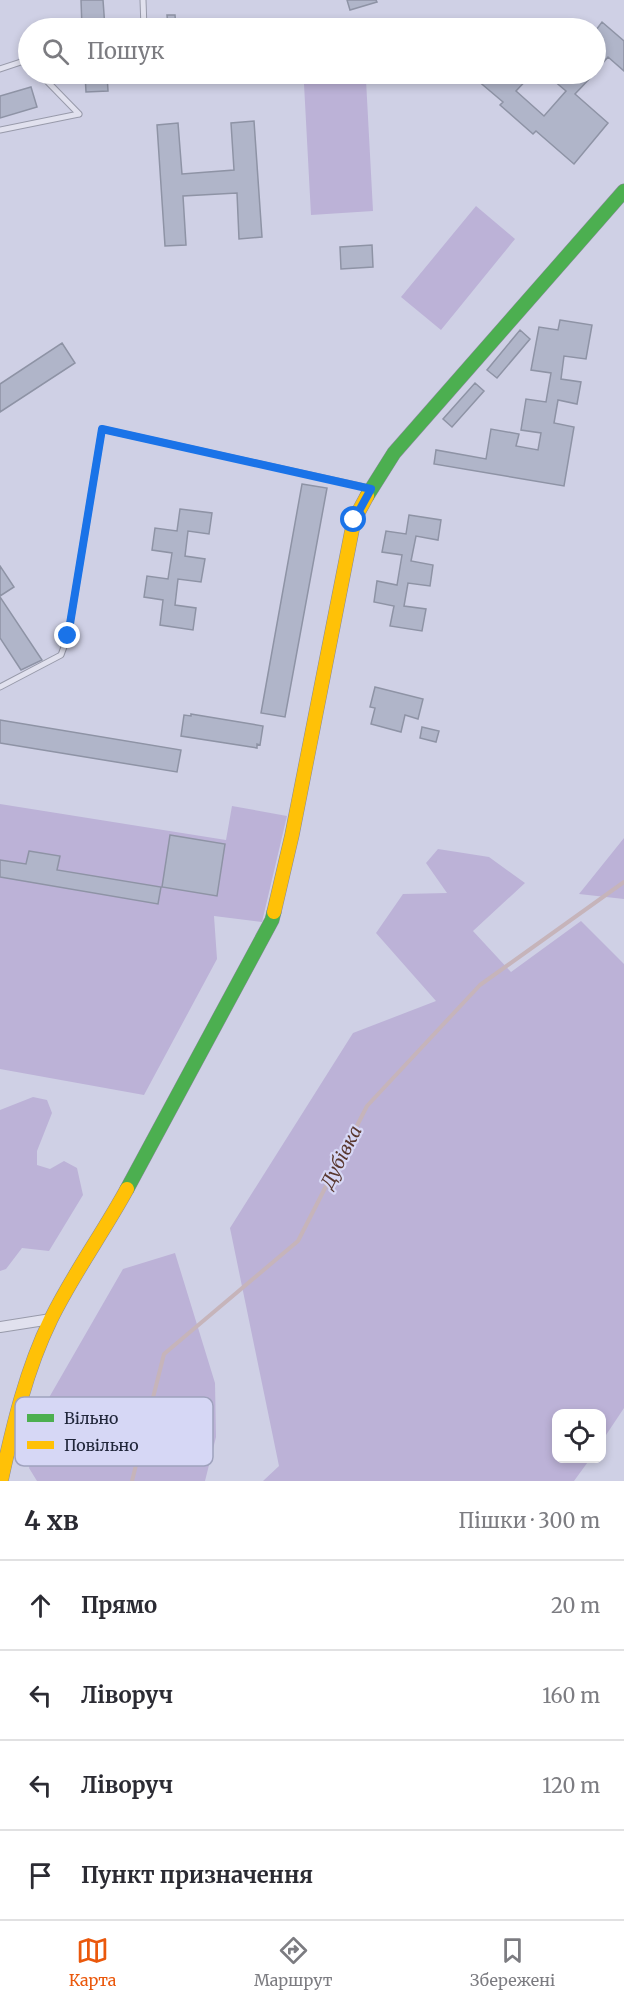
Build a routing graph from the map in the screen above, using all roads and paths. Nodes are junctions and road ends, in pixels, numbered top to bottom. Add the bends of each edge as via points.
1 (143, 0) edge
2 (144, 18) edge
3 (18, 64) edge
4 (0, 69) edge
5 (50, 84) edge
6 (0, 130) edge
7 (624, 191) edge
8 (371, 489) junction
9 (0, 687) edge
10 (51, 1319) junction
11 (0, 1327) edge
12 (22, 1397) edge
13 (15, 1418) edge
14 (1, 1481) edge

1 - 2 lane
3 - 4 lane
5 - 6 lane via 79,114
7 - 8 street via 394,453
8 - 9 lane via 102,429 68,636 61,655
8 - 10 street via 354,520 272,920
10 - 11 street
10 - 12 street
13 - 14 street

